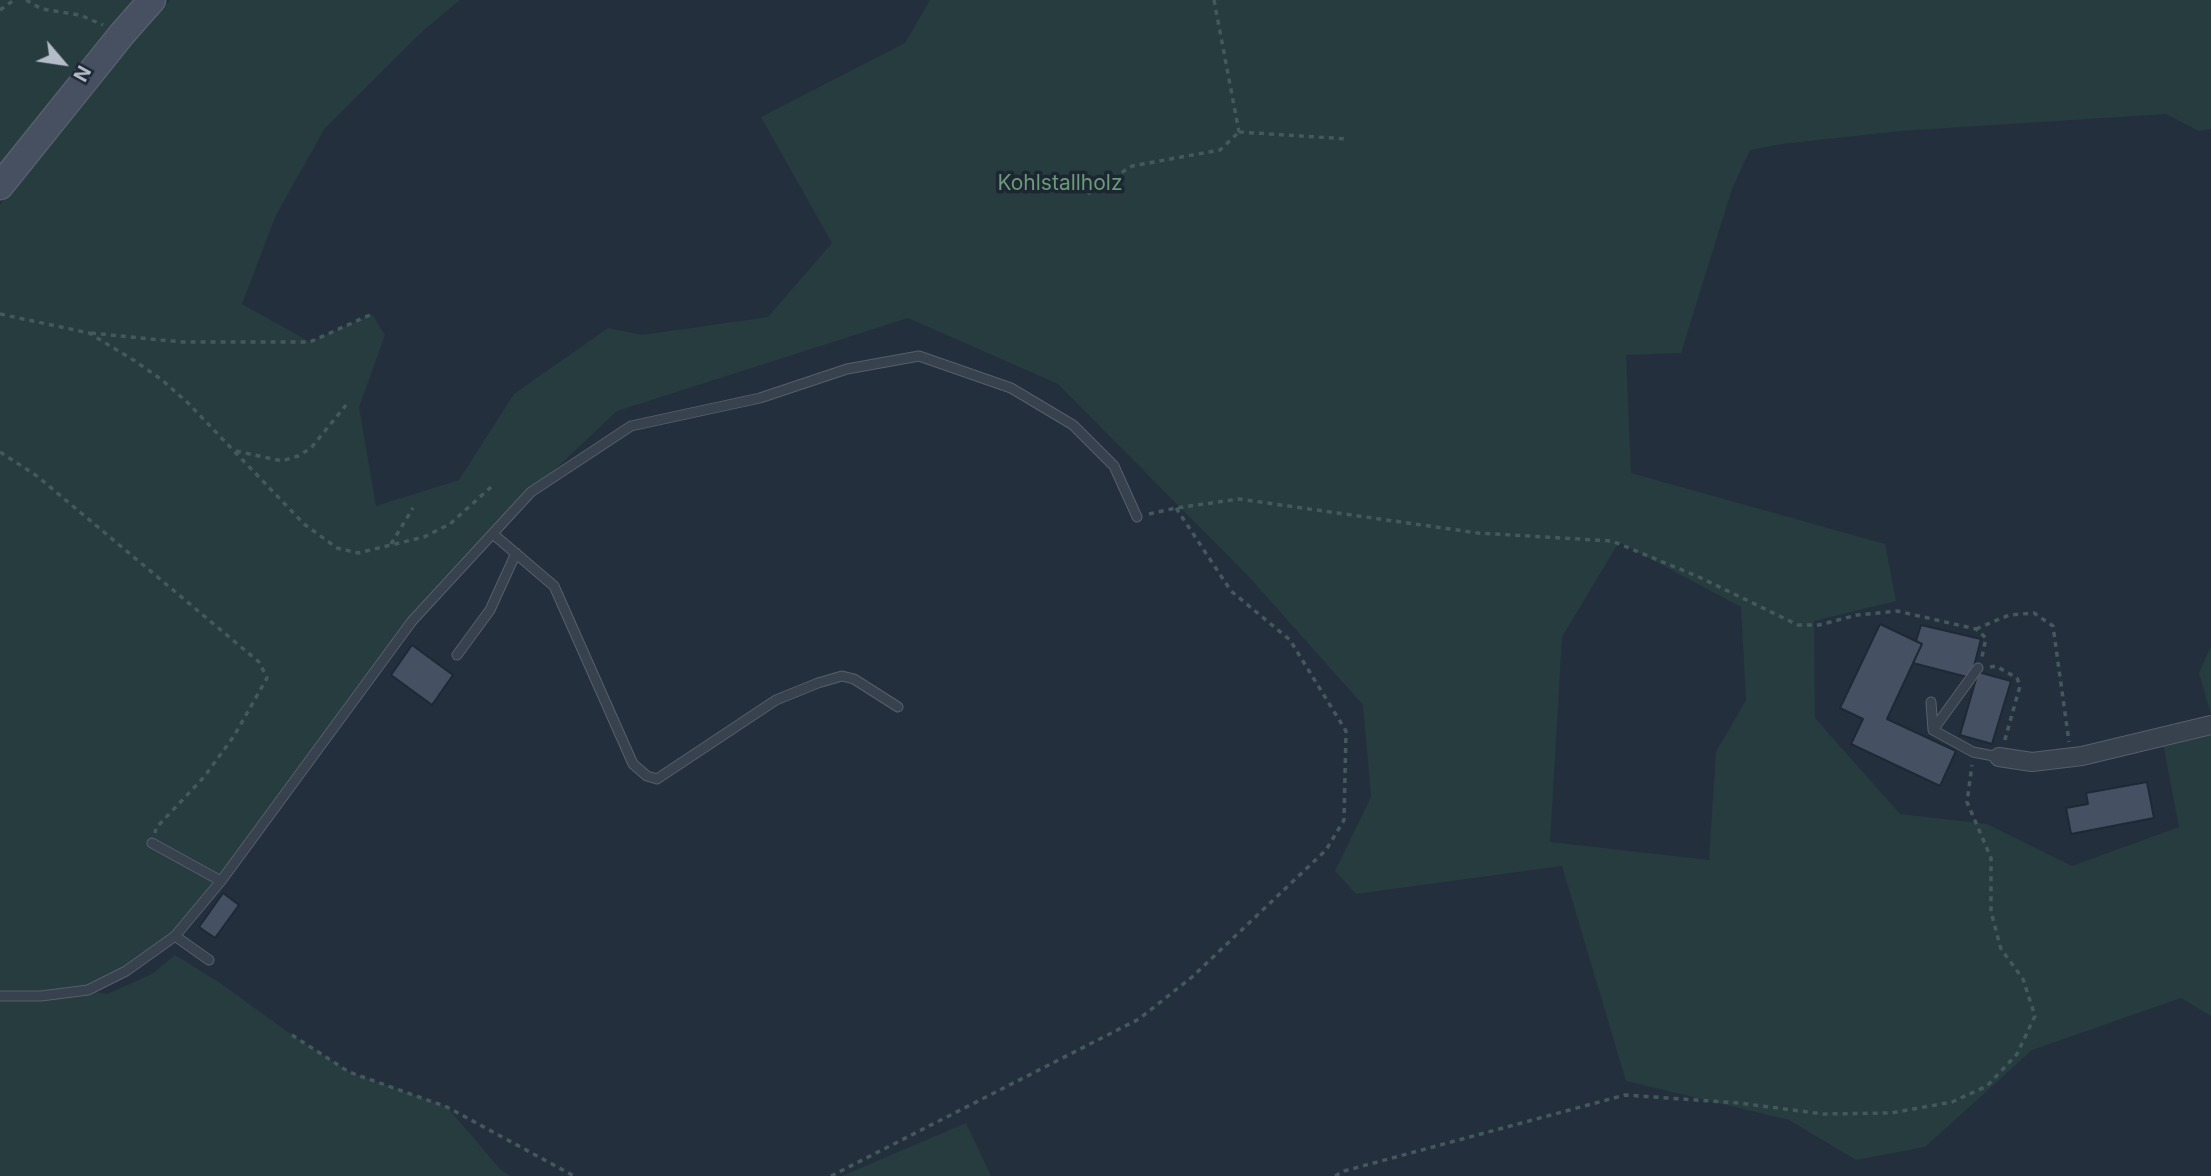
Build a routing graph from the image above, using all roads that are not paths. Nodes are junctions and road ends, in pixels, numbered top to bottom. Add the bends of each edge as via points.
1 (152, 0) edge
2 (0, 186) edge
3 (1137, 517) road end
4 (493, 534) junction
5 (516, 553) junction
6 (457, 654) dead end
7 (1978, 668) road end
8 (1931, 702) dead end
9 (898, 707) dead end
10 (2211, 725) edge
11 (1933, 730) junction
12 (1999, 757) joint
13 (152, 843) road end
14 (221, 881) junction
15 (175, 936) junction
16 (209, 960) dead end
17 (0, 996) edge

1 - 2 main road
3 - 4 lane via 1114,466 1073,425 1011,388 919,356 847,369 760,398 631,426 531,492
4 - 5 lane
4 - 14 lane via 412,621
5 - 6 lane via 490,610
5 - 9 lane via 554,586 633,764 647,776 657,779 776,700 842,676
7 - 11 lane
8 - 11 lane
10 - 12 street via 2071,757 2032,762
11 - 12 lane via 1973,752
13 - 14 lane
14 - 15 lane
15 - 16 lane
15 - 17 lane via 126,971 88,990

